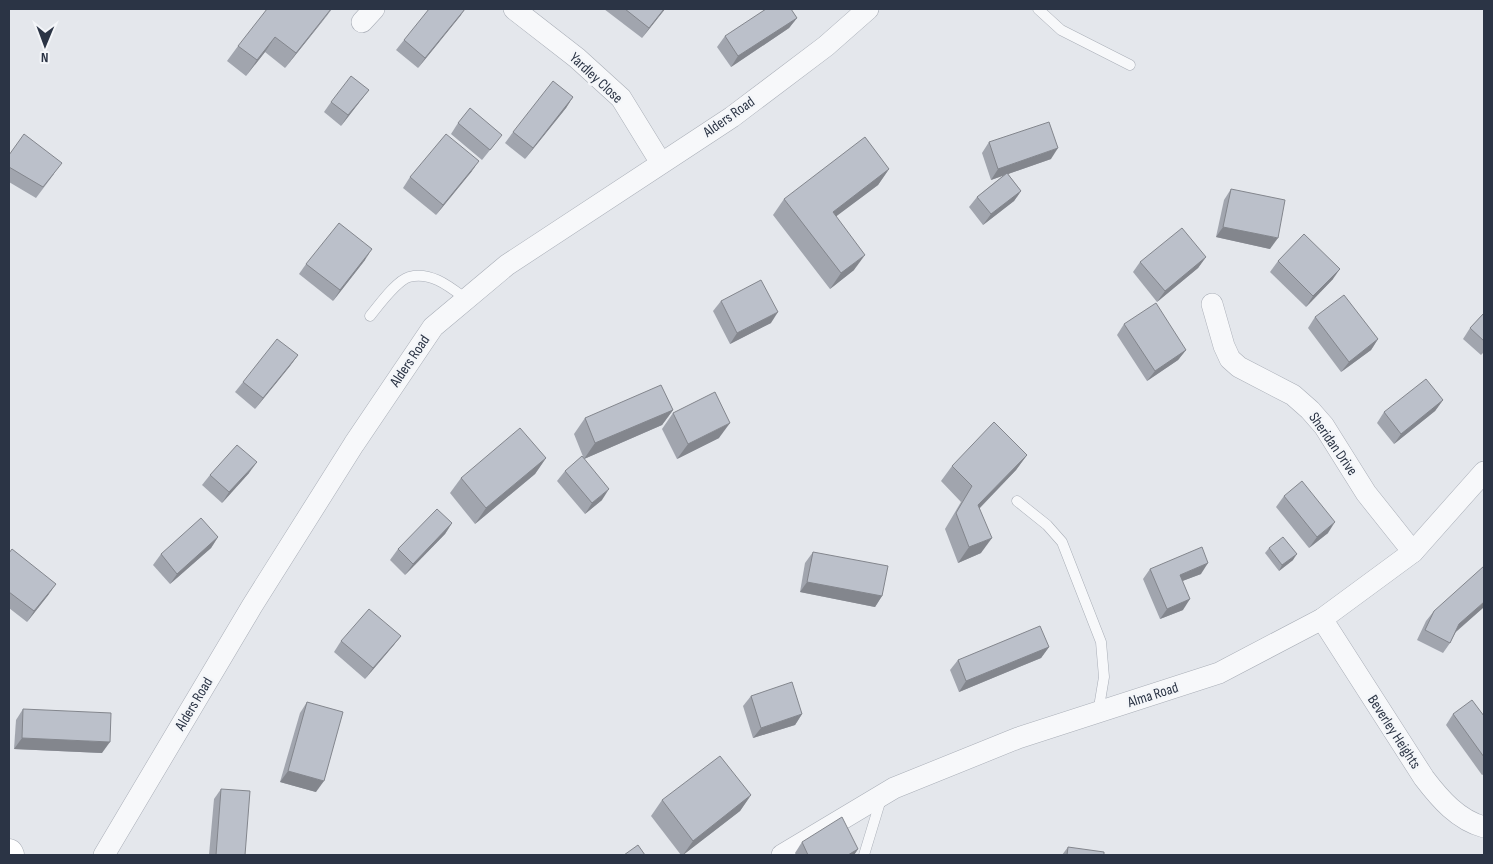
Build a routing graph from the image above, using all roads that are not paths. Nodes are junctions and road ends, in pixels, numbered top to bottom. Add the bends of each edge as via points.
1 (514, 9) edge
2 (868, 9) edge
3 (1038, 9) edge
4 (1130, 65) dead end
5 (661, 162) junction
6 (466, 299) junction
7 (1212, 304) dead end
8 (370, 316) dead end
9 (1484, 472) edge
10 (1017, 501) dead end
11 (1414, 552) junction
12 (1322, 619) junction
13 (1098, 712) junction
14 (882, 796) junction
15 (1484, 827) edge
16 (104, 855) edge
17 (782, 855) edge
18 (864, 855) edge

1 - 5 street, Yardley Close via 577,58 621,98
2 - 5 street, Alders Road via 826,46 732,116
3 - 4 lane via 1062,30
5 - 6 street, Alders Road via 507,265
6 - 8 lane via 434,278 408,277
6 - 16 street, Alders Road via 433,327 354,444 252,606
7 - 11 street, Sheridan Drive via 1230,359 1293,395 1310,410 1324,426 1366,493
9 - 11 street, Alma Road
10 - 13 lane via 1062,542 1073,569 1101,642 1104,677
11 - 12 street, Alma Road
12 - 13 street, Alma Road via 1219,674
12 - 15 street, Beverley Heights via 1424,778 1456,813
13 - 14 street, Alma Road via 1018,738 894,788
14 - 17 street, Alma Road
14 - 18 lane

